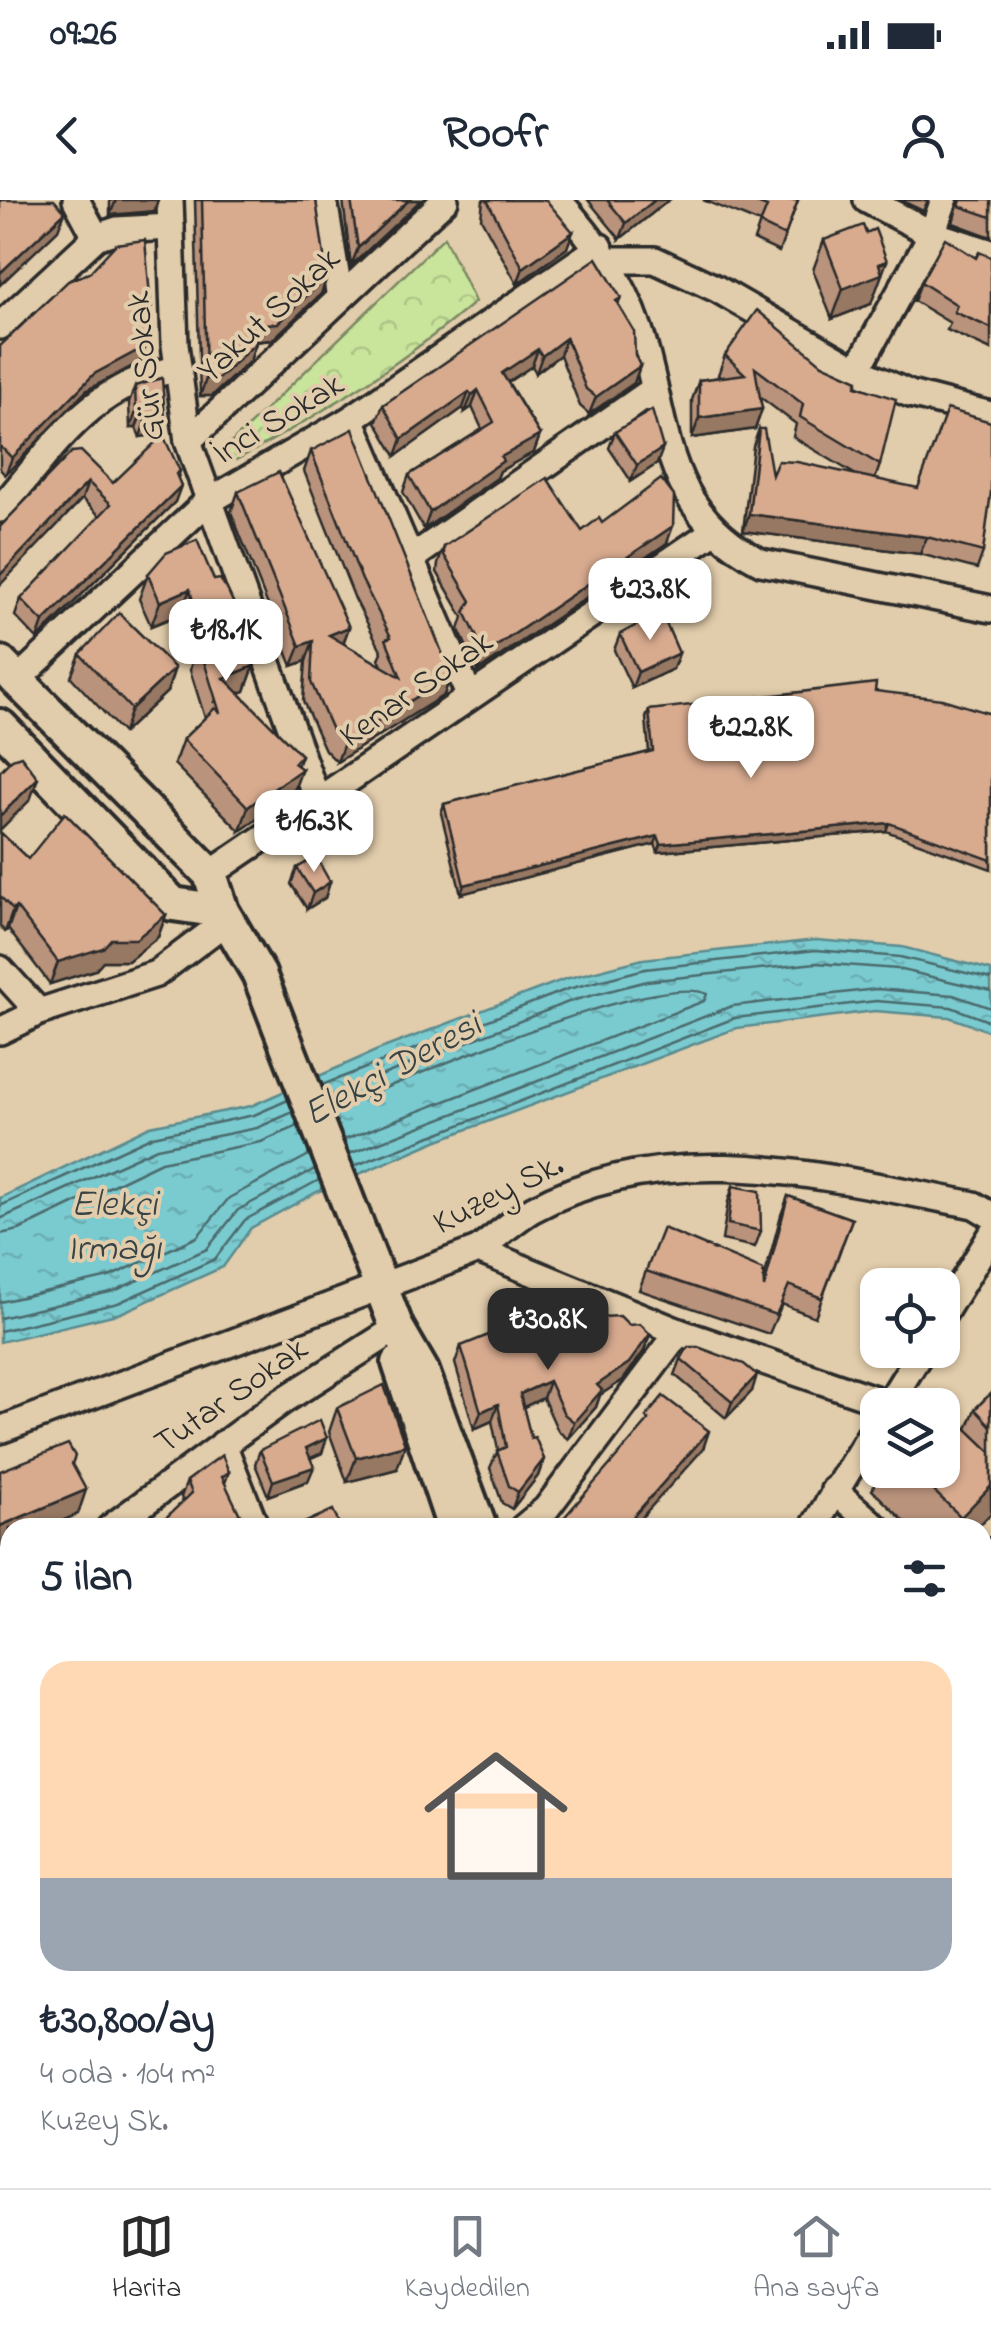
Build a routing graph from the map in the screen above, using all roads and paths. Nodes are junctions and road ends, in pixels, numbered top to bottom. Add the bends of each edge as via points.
1 (76, 200) edge
2 (170, 200) edge
3 (324, 200) edge
4 (445, 200) edge
5 (558, 200) edge
6 (944, 200) edge
7 (878, 203) edge
8 (171, 227) junction
9 (932, 234) junction
10 (96, 237) junction
11 (991, 253) edge
12 (603, 254) junction
13 (340, 298) junction
14 (0, 326) edge
15 (178, 369) junction
16 (857, 370) junction
17 (653, 390) junction
18 (991, 415) edge
19 (351, 419) junction
20 (188, 441) junction
21 (206, 503) junction
22 (0, 509) edge
23 (714, 531) junction
24 (412, 557) junction
25 (991, 608) edge
26 (8, 672) edge
27 (469, 695) junction
28 (0, 726) edge
29 (318, 802) junction
30 (210, 874) junction
31 (225, 915) junction
32 (0, 969) edge
33 (39, 1012) junction
34 (0, 1031) edge
35 (991, 1214) edge
36 (991, 1236) edge
37 (478, 1250) junction
38 (378, 1276) junction
39 (960, 1287) edge
40 (397, 1328) junction
41 (679, 1332) junction
42 (860, 1394) edge
43 (0, 1430) edge
44 (434, 1440) junction
45 (224, 1444) junction
46 (860, 1450) edge
47 (834, 1490) junction
48 (124, 1518) edge
49 (252, 1518) edge
50 (452, 1518) edge
51 (475, 1518) edge
52 (535, 1518) edge
53 (819, 1518) edge
54 (866, 1518) edge

1 - 10 street
2 - 8 street, Gür Sokak
3 - 13 street
4 - 13 street, Yakut Sokak
5 - 12 street
6 - 9 street
7 - 9 street
8 - 10 street
8 - 15 street, Gür Sokak
9 - 11 street
9 - 16 street
10 - 14 street
12 - 16 street via 655,260
12 - 17 street via 638,328
12 - 19 street, İnci Sokak
13 - 20 street, Yakut Sokak
15 - 20 street, Gür Sokak
15 - 22 street via 112,389
16 - 18 street via 910,394
17 - 23 street via 682,490
17 - 24 street
19 - 21 street, İnci Sokak
19 - 24 street
20 - 21 street, Gür Sokak
21 - 26 street, İnci Sokak
21 - 29 street, Gür Sokak
23 - 25 street via 762,562
23 - 27 street, Kenar Sokak
24 - 27 street
26 - 30 main road
27 - 29 street, Kenar Sokak
28 - 31 main road via 172,904
29 - 30 street, Kenar Sokak
30 - 31 main road
31 - 33 street via 156,974
31 - 38 main road via 258,974
32 - 33 street
33 - 34 street
35 - 37 street, Kuzey Sk. via 974,1205 818,1176 695,1165 612,1180 533,1209
36 - 39 street
37 - 38 street, Kuzey Sk.
37 - 41 street
38 - 40 main road
38 - 43 street, Kuzey Sk.
40 - 44 main road via 422,1371
40 - 44 main road via 400,1371
40 - 45 street, Tutar Sokak
41 - 42 street
41 - 52 street
44 - 50 main road
44 - 51 main road
45 - 48 street, Tutar Sokak
45 - 49 street
46 - 47 street
47 - 53 street
47 - 54 street

